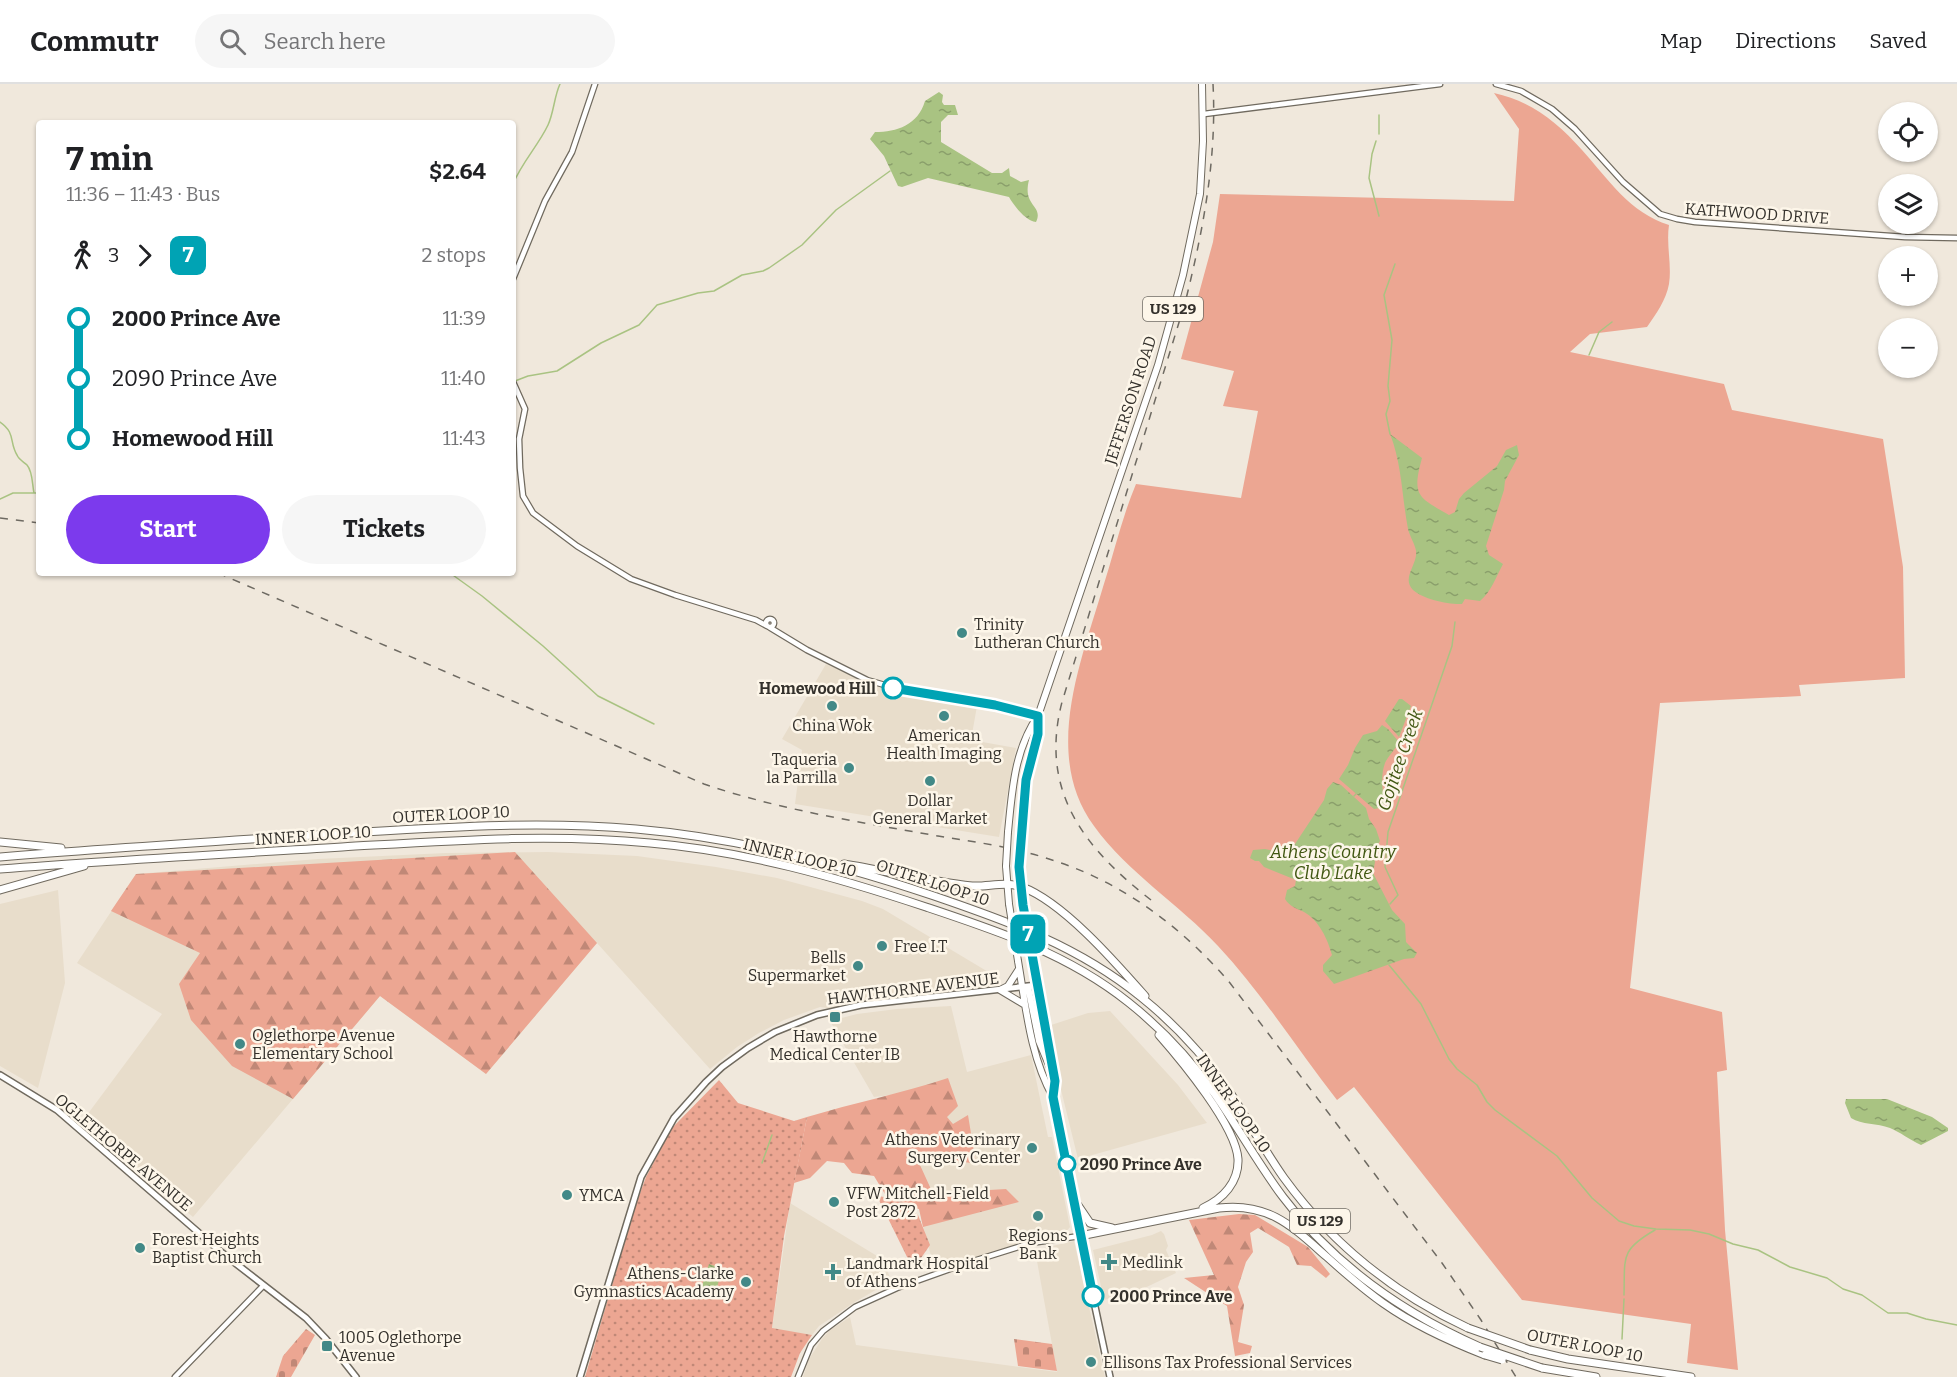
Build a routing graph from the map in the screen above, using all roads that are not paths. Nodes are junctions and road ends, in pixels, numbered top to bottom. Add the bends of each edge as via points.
1 (595, 84) edge
2 (1202, 84) edge
3 (1440, 84) edge
4 (1496, 84) edge
5 (1204, 114) junction
6 (1957, 238) edge
7 (516, 272) edge
8 (516, 389) edge
9 (768, 624) junction
10 (784, 636) junction
11 (1038, 716) junction
12 (0, 842) edge
13 (81, 850) junction
14 (0, 857) edge
15 (812, 858) junction
16 (97, 862) junction
17 (0, 869) edge
18 (1008, 884) junction
19 (1020, 886) junction
20 (0, 890) edge
21 (1019, 969) junction
22 (1037, 985) junction
23 (1025, 987) junction
24 (1000, 990) junction
25 (1128, 1002) junction
26 (1025, 1005) junction
27 (1164, 1016) junction
28 (0, 1076) edge
29 (1054, 1076) junction
30 (1053, 1097) junction
31 (1073, 1198) junction
32 (1195, 1211) junction
33 (1118, 1229) junction
34 (1080, 1236) junction
35 (263, 1286) junction
36 (1542, 1368) junction
37 (175, 1377) edge
38 (356, 1377) edge
39 (580, 1377) edge
40 (798, 1377) edge
41 (1110, 1377) edge
42 (1596, 1377) edge
43 (1691, 1377) edge

1 - 7 street via 572,152 545,201
2 - 5 highway, JEFFERSON ROAD / US 129
3 - 5 street
4 - 6 street, KATHWOOD DRIVE via 1521,91 1552,109 1660,214 1695,222
5 - 11 highway, JEFFERSON ROAD / US 129 via 1200,194 1183,275 1158,365
8 - 9 street via 525,413 519,439 521,477 526,503 539,518 631,579
9 - 10 street
9 - 10 street via 773,626 774,622
10 - 11 street via 878,684
11 - 18 highway, JEFFERSON ROAD / US 129, bridge via 1026,735 1013,776
11 - 19 highway, JEFFERSON ROAD / US 129, bridge via 1020,833
12 - 13 highway
13 - 14 highway, OUTER LOOP 10
13 - 15 highway, OUTER LOOP 10 via 532,824 672,832
15 - 18 highway via 967,885
15 - 27 highway, OUTER LOOP 10 via 900,885 1071,949 1115,977
16 - 17 highway, INNER LOOP 10
16 - 20 highway
16 - 25 highway, INNER LOOP 10 via 504,837 663,844 815,873 1003,933 1071,964
18 - 19 highway
18 - 21 highway, JEFFERSON ROAD / US 129, bridge
19 - 22 highway, JEFFERSON ROAD, bridge
19 - 27 highway, US 129 via 1053,905 1077,926
21 - 23 highway, US 129
21 - 24 highway via 1008,986
22 - 23 main road, HAWTHORNE AVENUE
22 - 29 highway, JEFFERSON ROAD
23 - 24 main road, HAWTHORNE AVENUE
23 - 26 highway, US 129
23 - 29 highway via 1039,1041
24 - 26 highway
24 - 39 main road, HAWTHORNE AVENUE via 861,1005 817,1015 776,1032 722,1067 674,1118 641,1177
25 - 32 highway via 1194,1078 1235,1143 1238,1166 1230,1188 1219,1200
25 - 36 highway, INNER LOOP 10, bridge via 1202,1076 1278,1190 1325,1246 1395,1302 1438,1328
26 - 30 highway, US 129 via 1038,1062
27 - 43 highway, OUTER LOOP 10 / US 129, bridge via 1214,1071 1279,1171 1323,1226 1385,1280 1468,1328 1530,1350
28 - 35 main road, OGLETHORPE AVENUE via 63,1115
29 - 30 highway
30 - 31 highway, US 129
31 - 33 highway via 1090,1223
31 - 34 highway, US 129
32 - 33 highway, US 129
32 - 36 highway, US 129, bridge via 1240,1207 1278,1217 1386,1305 1436,1335 1485,1355
33 - 34 highway, US 129
34 - 40 street via 1025,1245 906,1285 855,1307 811,1345
34 - 41 main road
35 - 37 street
35 - 38 main road, OGLETHORPE AVENUE via 313,1324
36 - 42 highway, INNER LOOP 10 / US 129

